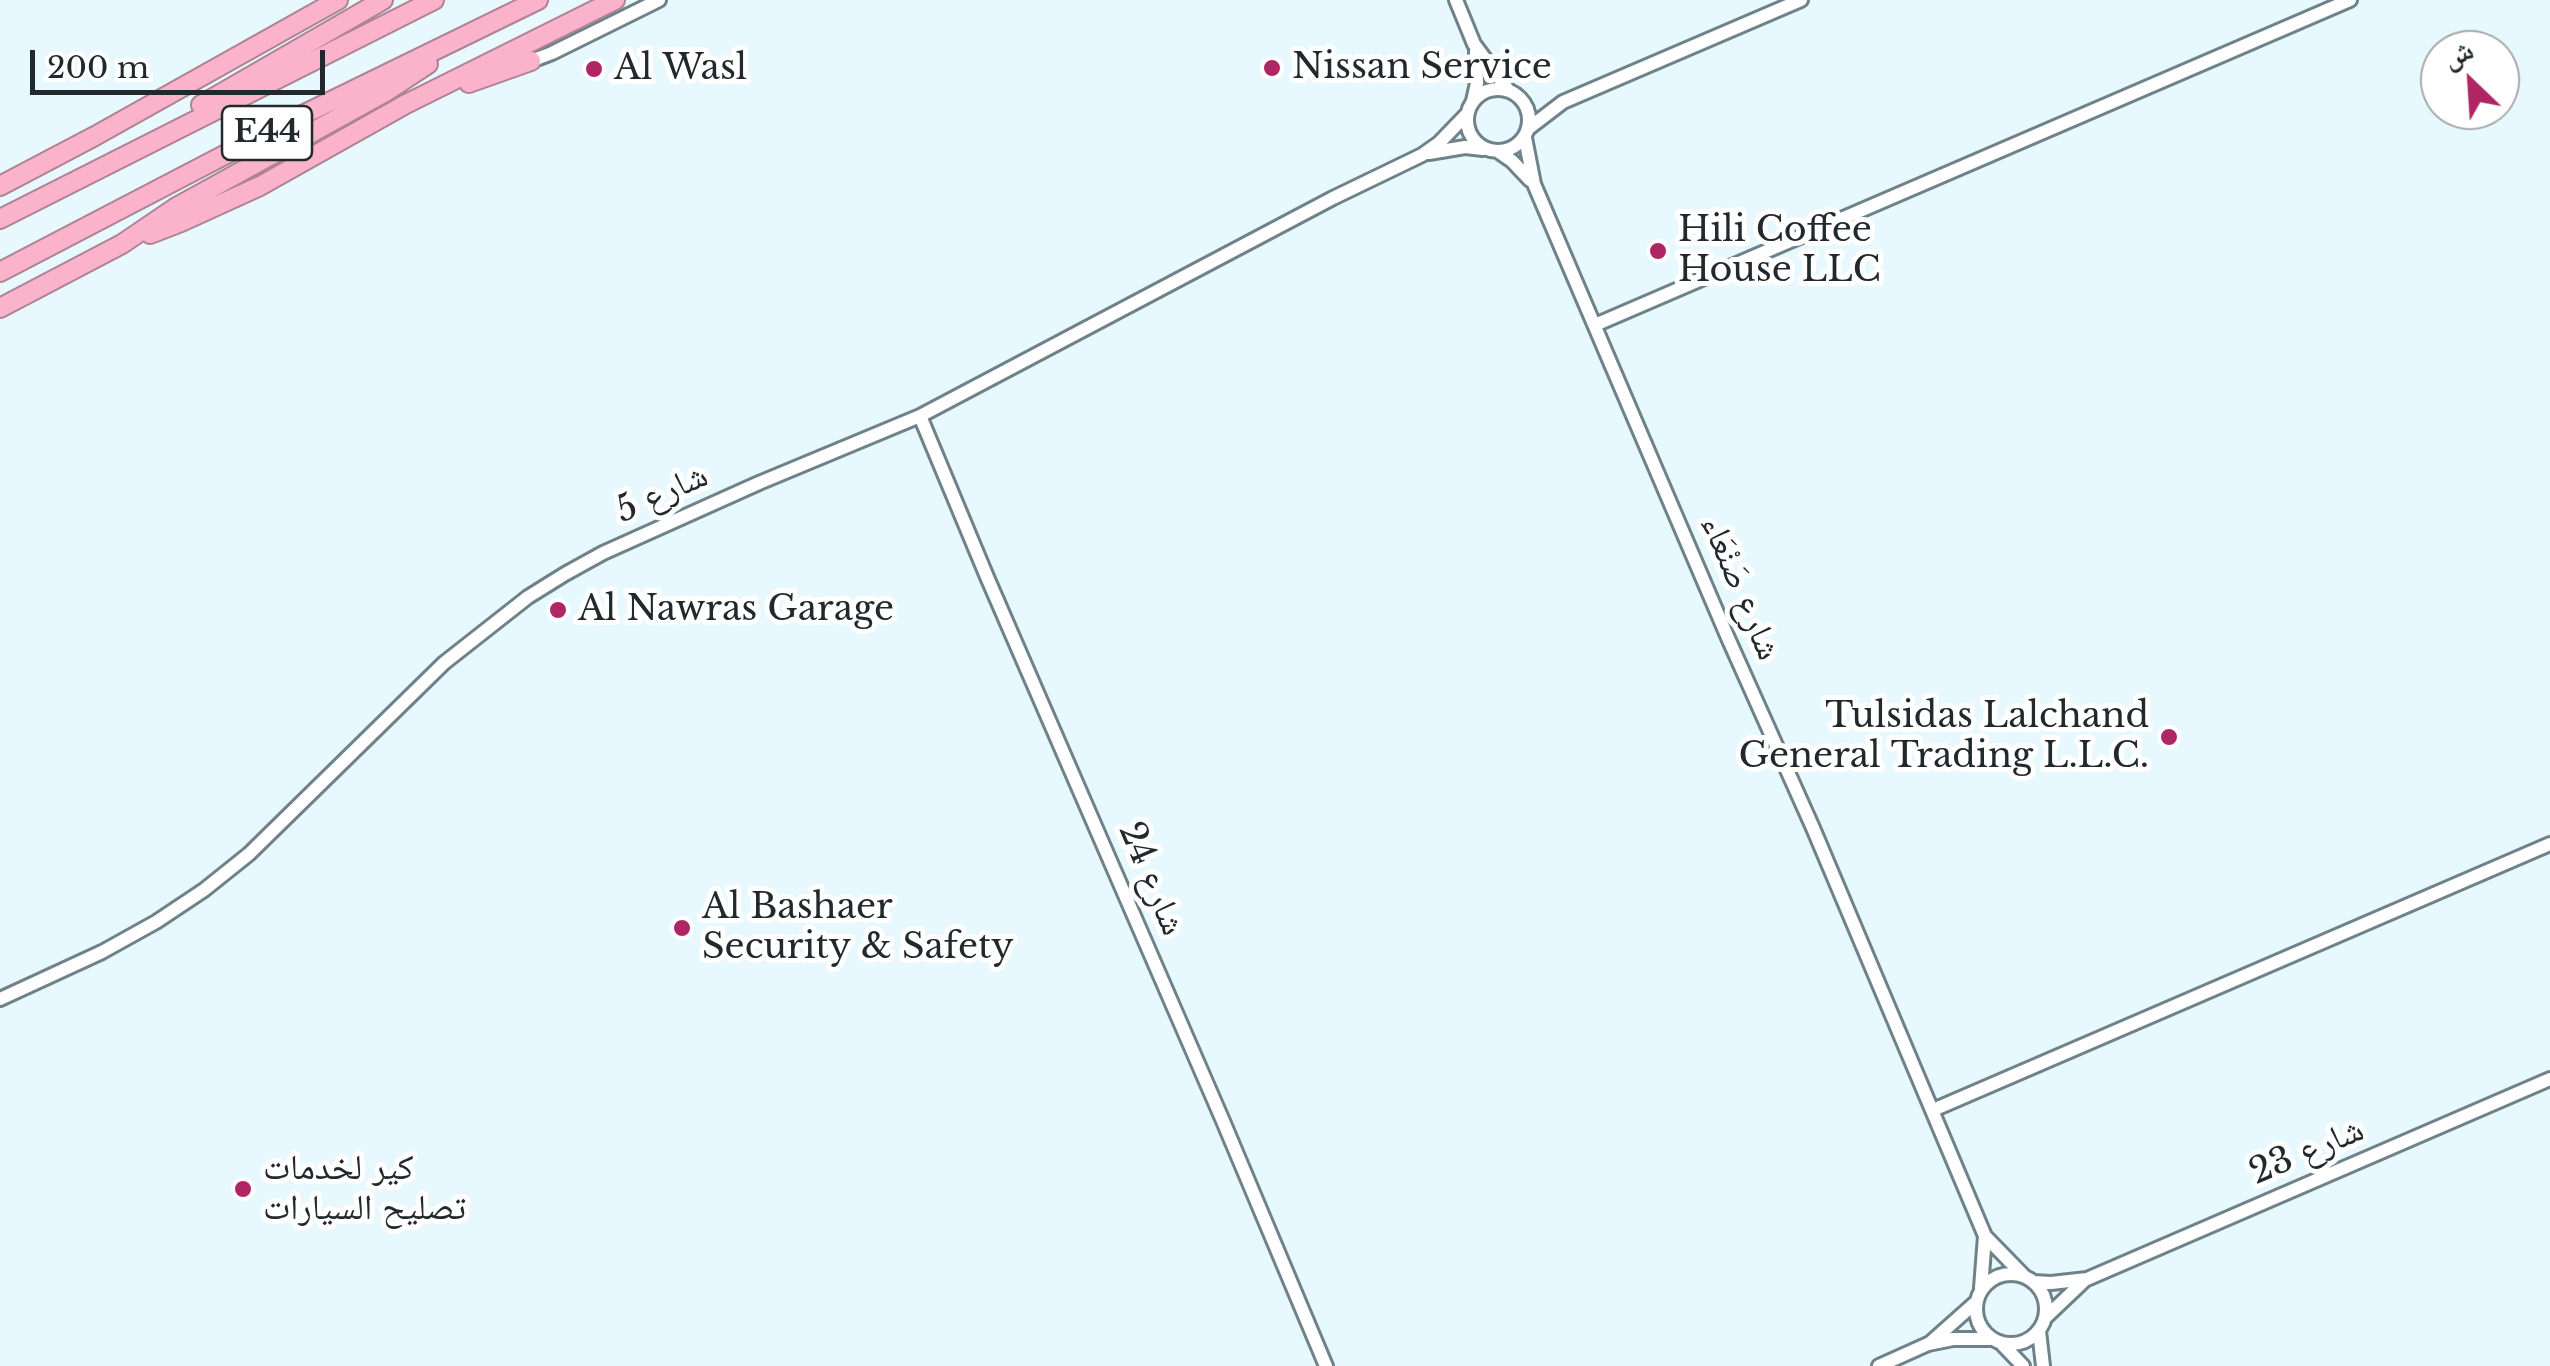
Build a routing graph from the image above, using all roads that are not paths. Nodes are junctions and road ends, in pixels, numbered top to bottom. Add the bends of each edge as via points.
1 (338, 0) edge
2 (382, 0) edge
3 (434, 0) edge
4 (538, 0) edge
5 (614, 0) edge
6 (659, 0) edge
7 (1456, 0) edge
8 (1802, 0) edge
9 (2350, 0) edge
10 (492, 23) junction
11 (1474, 44) junction
12 (531, 61) joint
13 (1515, 94) junction
14 (1563, 102) junction
15 (1470, 107) junction
16 (362, 128) junction
17 (1527, 133) junction
18 (1493, 151) junction
19 (1422, 155) junction
20 (100, 167) junction
21 (1534, 184) junction
22 (0, 186) edge
23 (0, 219) edge
24 (122, 244) junction
25 (0, 272) edge
26 (0, 308) edge
27 (1595, 325) junction
28 (920, 416) junction
29 (2550, 844) edge
30 (0, 999) edge
31 (2550, 1079) edge
32 (1933, 1110) junction
33 (1986, 1236) junction
34 (2029, 1279) junction
35 (2087, 1279) junction
36 (1978, 1296) junction
37 (2042, 1324) junction
38 (1996, 1341) junction
39 (1928, 1344) junction
40 (1324, 1363) edge
41 (1308, 1366) edge
42 (1879, 1366) edge
43 (2023, 1366) edge
44 (2044, 1366) edge

1 - 22 highway
2 - 20 highway
3 - 20 highway, E44
4 - 10 highway, E44
5 - 16 highway
6 - 12 street
7 - 11 street
8 - 14 street
9 - 27 street
10 - 24 highway
10 - 25 highway, E44
11 - 13 street
11 - 15 street via 1477,83
12 - 16 highway
13 - 14 street
13 - 15 street via 1489,90
13 - 17 street via 1529,112
14 - 17 street
15 - 18 street via 1470,135
15 - 19 street, شارع 5
16 - 24 highway via 260,186
17 - 18 street via 1509,150
17 - 21 street, شارع صَنْعَاء
18 - 19 street, شارع 5
18 - 21 street, شارع صَنْعَاء
19 - 28 street, شارع 5
20 - 23 highway, E44
21 - 27 street, شارع صَنْعَاء
24 - 26 highway
27 - 32 street, شارع صَنْعَاء
28 - 30 street, شارع 5 via 604,553 528,597 444,663 204,890 102,952
28 - 40 street, شارع 24
29 - 32 street
31 - 35 street, شارع 23
32 - 33 street, شارع صَنْعَاء
33 - 34 street, شارع صَنْعَاء
33 - 36 street, شارع صَنْعَاء
34 - 35 street, شارع 23
34 - 36 street via 2000,1276
34 - 37 street via 2045,1298
35 - 37 street, شارع 23
36 - 38 street via 1978,1322
36 - 39 street
37 - 38 street via 2029,1340
37 - 44 street
38 - 39 street
38 - 43 street
39 - 42 street
40 - 41 street

